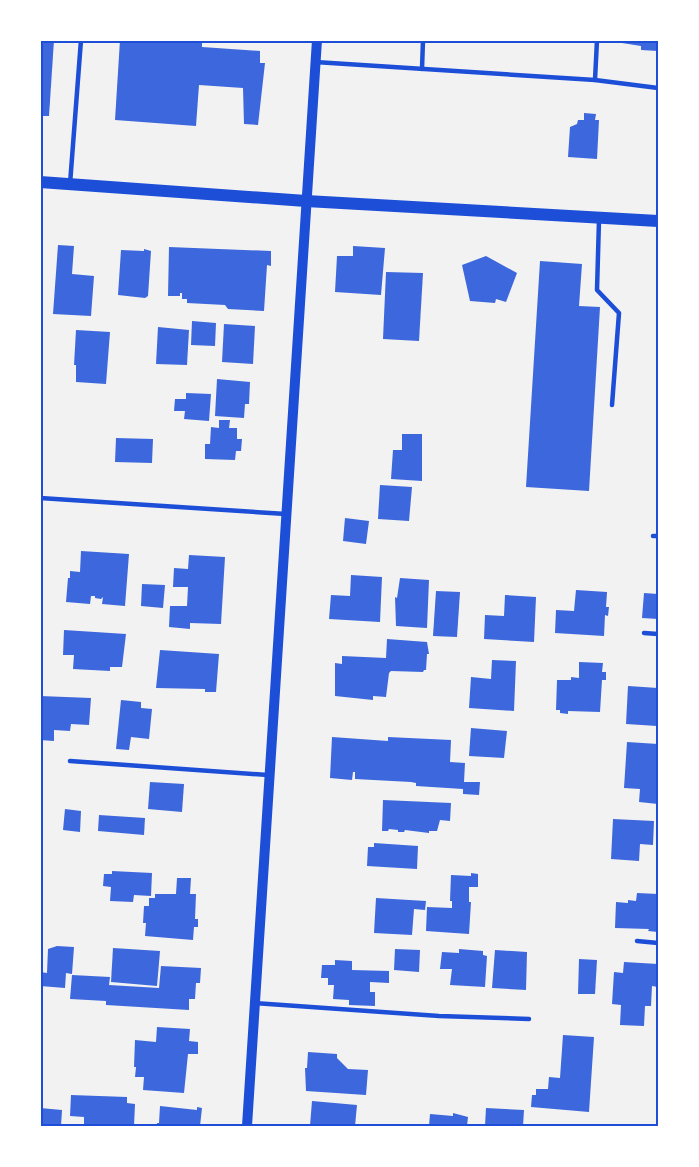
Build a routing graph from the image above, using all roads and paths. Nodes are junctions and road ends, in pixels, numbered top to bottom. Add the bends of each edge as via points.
1 (81, 40) edge
2 (317, 40) edge
3 (423, 40) edge
4 (597, 40) edge
5 (315, 62) junction
6 (422, 69) junction
7 (595, 80) junction
8 (658, 88) edge
9 (40, 182) edge
10 (70, 184) junction
11 (306, 201) junction
12 (599, 218) junction
13 (658, 221) edge
14 (612, 405) dead end
15 (40, 498) edge
16 (286, 514) junction
17 (644, 633) dead end
18 (658, 634) edge
19 (70, 760) dead end
20 (268, 775) junction
21 (637, 941) dead end
22 (658, 943) edge
23 (254, 1003) junction
24 (529, 1019) dead end
25 (246, 1126) edge

1 - 10 lane
2 - 5 street
3 - 6 lane
4 - 7 lane
5 - 6 lane
5 - 11 street
6 - 7 lane
7 - 8 lane
9 - 10 main road
10 - 11 main road
11 - 12 main road
11 - 16 street
12 - 13 main road
12 - 14 lane via 597,290 619,313
15 - 16 lane
16 - 20 street
17 - 18 lane
19 - 20 lane
20 - 23 street
21 - 22 lane
23 - 24 lane
23 - 25 street

